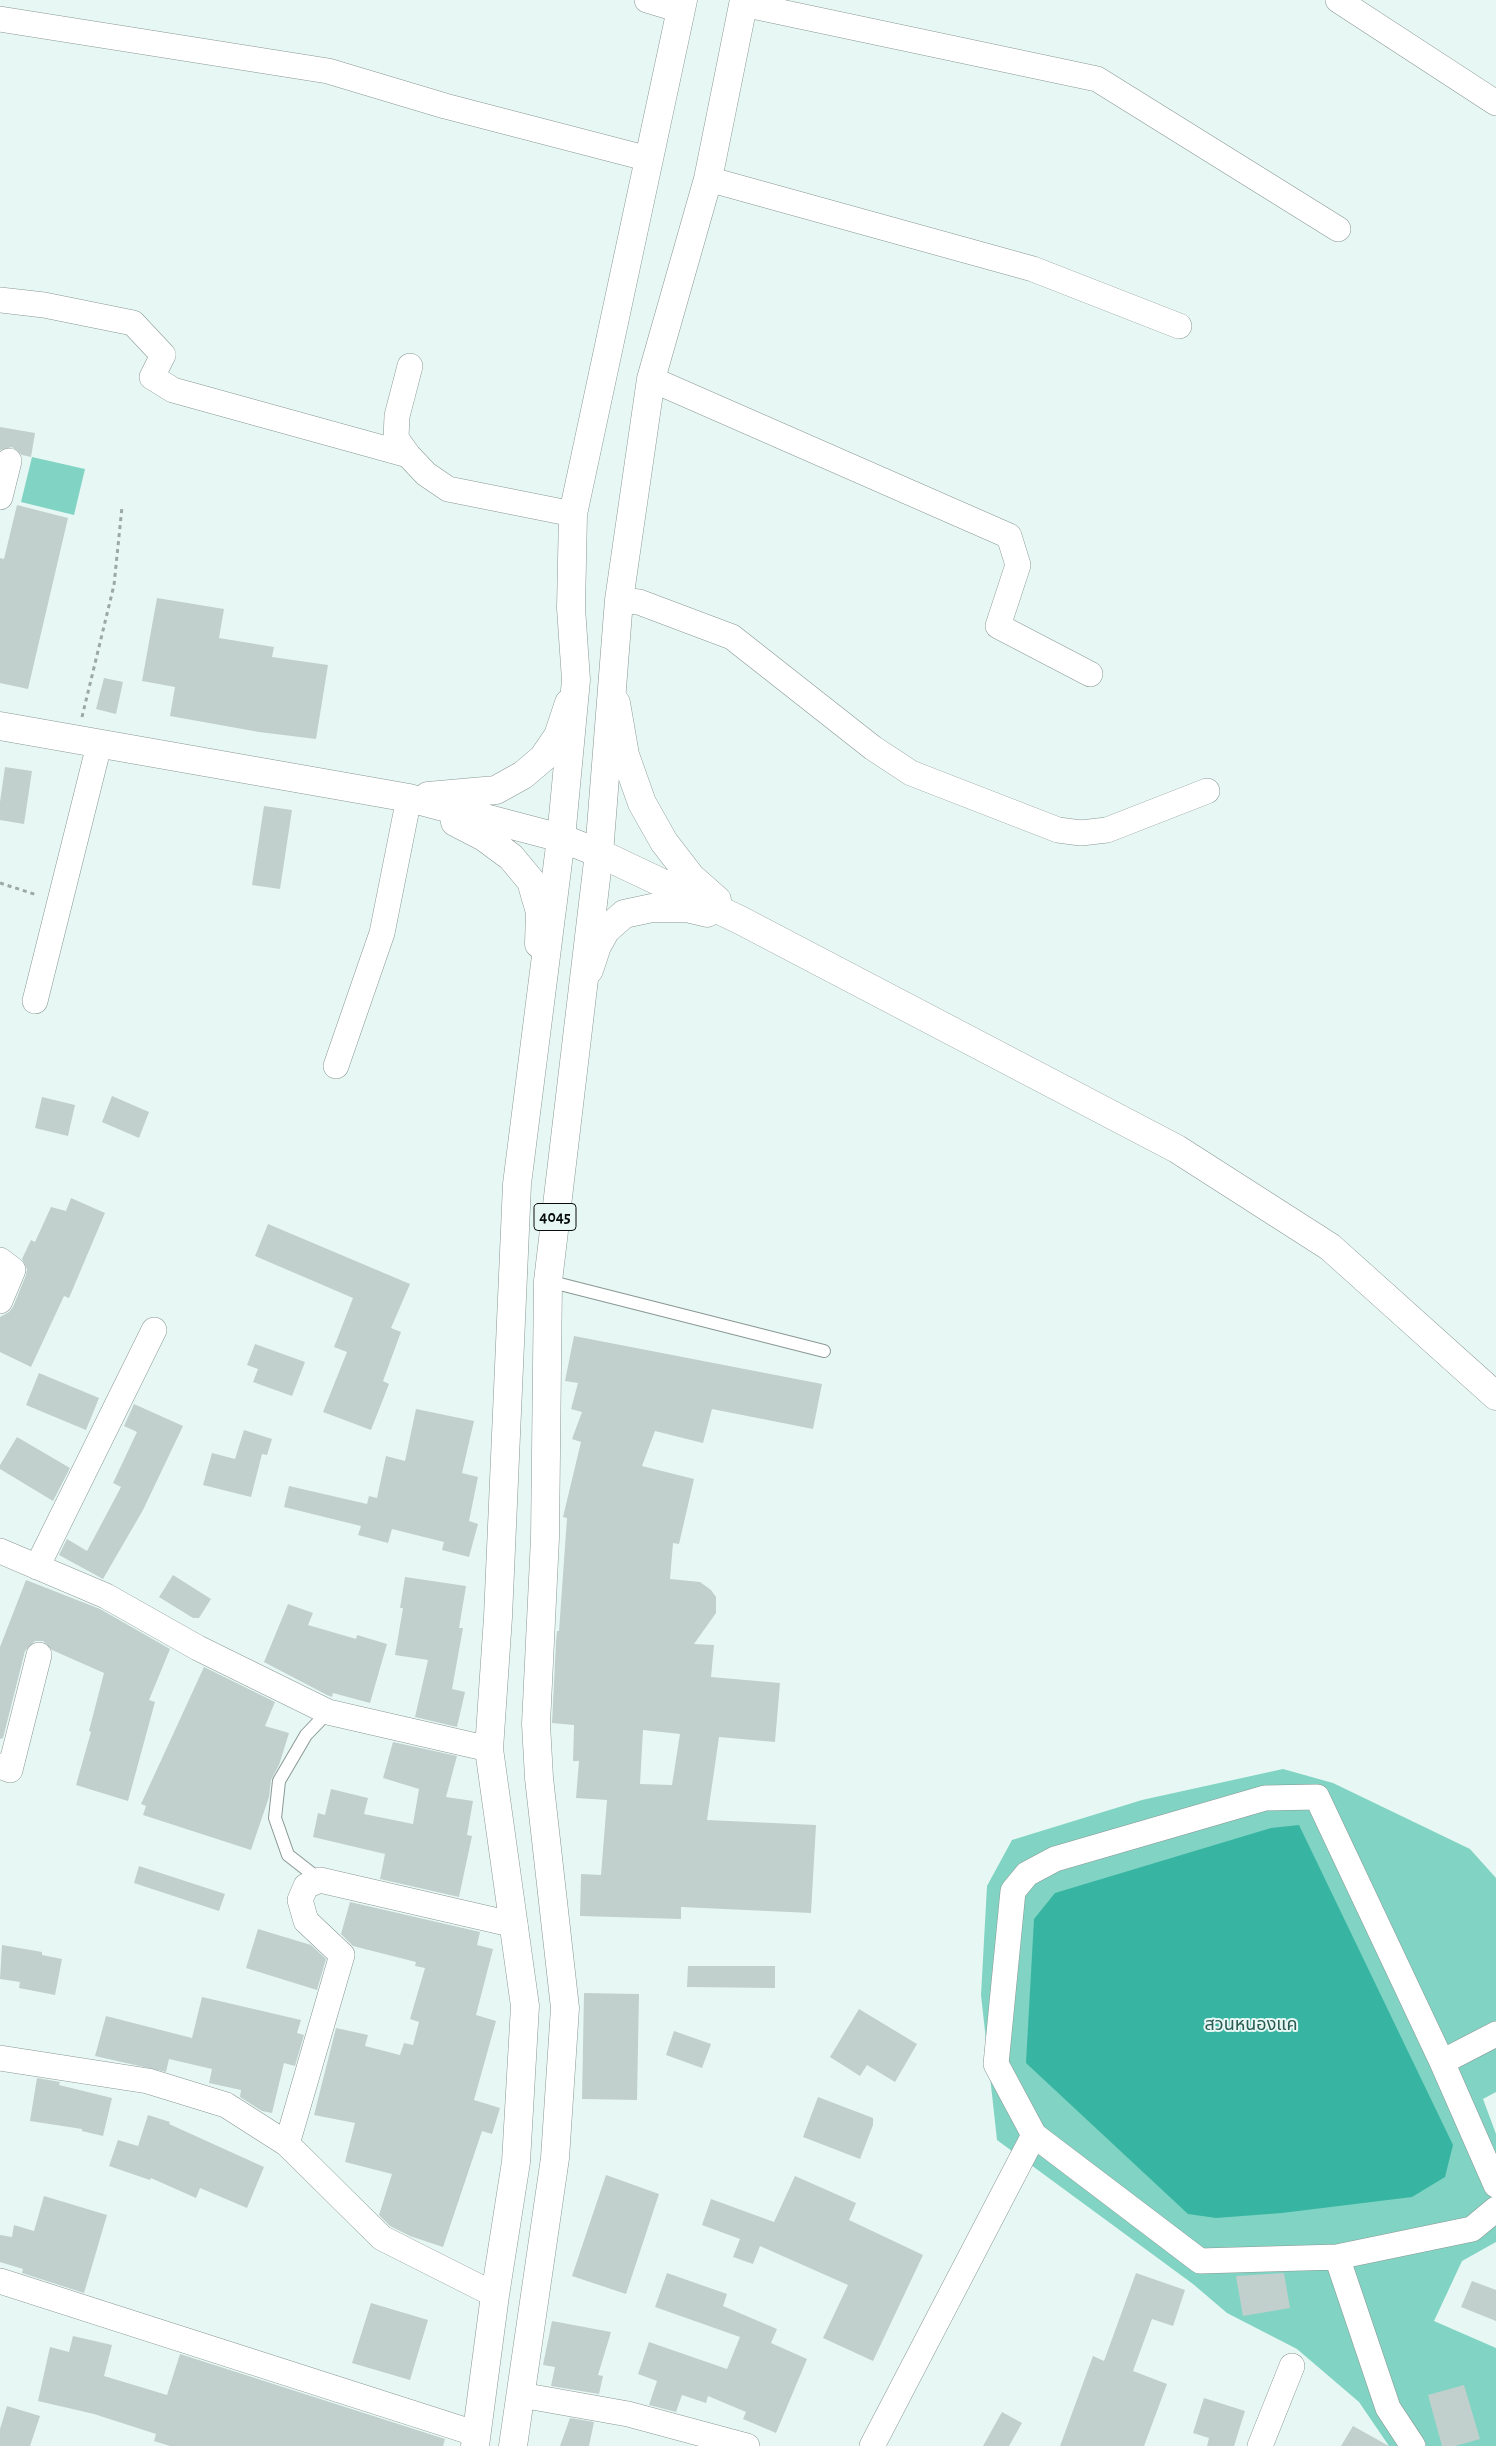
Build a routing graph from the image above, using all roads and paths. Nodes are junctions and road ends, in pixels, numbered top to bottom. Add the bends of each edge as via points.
1 (647, 0) edge
2 (1338, 0) edge
3 (743, 2) edge
4 (681, 5) edge
5 (0, 19) edge
6 (1496, 103) edge
7 (649, 158) junction
8 (708, 178) junction
9 (1338, 229) dead end
10 (0, 300) edge
11 (1179, 326) dead end
12 (410, 366) dead end
13 (651, 379) junction
14 (408, 455) junction
15 (9, 461) dead end
16 (0, 497) edge
17 (122, 507) dead end
18 (573, 514) junction
19 (619, 600) junction
20 (1090, 674) dead end
21 (576, 680) junction
22 (612, 683) junction
23 (0, 726) edge
24 (88, 742) junction
25 (1206, 791) dead end
26 (409, 798) junction
27 (561, 838) junction
28 (599, 852) junction
29 (0, 883) edge
30 (60, 903) junction
31 (740, 920) junction
32 (582, 992) junction
33 (35, 1001) dead end
34 (539, 1013) junction
35 (336, 1066) dead end
36 (0, 1260) edge
37 (548, 1281) junction
38 (0, 1301) edge
39 (154, 1330) dead end
40 (824, 1351) dead end
41 (1496, 1396) edge
42 (2, 1559) edge
43 (37, 1567) junction
44 (39, 1655) dead end
45 (328, 1712) junction
46 (489, 1750) junction
47 (0, 1766) edge
48 (320, 1880) junction
49 (516, 1925) junction
50 (1496, 2034) edge
51 (0, 2058) edge
52 (1442, 2062) junction
53 (1034, 2135) junction
54 (287, 2144) junction
55 (1496, 2185) edge
56 (1496, 2209) edge
57 (1337, 2257) junction
58 (2, 2289) edge
59 (495, 2295) junction
60 (1292, 2366) dead end
61 (521, 2395) junction
62 (476, 2440) edge
63 (513, 2446) edge
64 (747, 2446) edge
65 (872, 2446) edge
66 (1260, 2446) edge
67 (1413, 2446) edge

1 - 4 street
2 - 6 street
3 - 8 main road, 4045
3 - 9 street via 1097,78
4 - 7 main road, 4045
5 - 7 street via 328,71 445,106
7 - 18 main road, 4045
8 - 11 street via 1033,269
8 - 13 main road, 4045
10 - 14 street via 44,305 132,323 163,355 152,377 173,390
12 - 14 street via 397,416 396,438
13 - 19 main road, 4045
13 - 20 street via 1009,536 1018,565 998,626
14 - 18 street via 426,474 448,489
15 - 16 street
17 - 24 path via 114,585
18 - 21 main road, 4045 via 571,608
19 - 22 main road, 4045
19 - 25 street via 639,602 732,637 873,748 911,773 1058,830 1081,833 1107,830
21 - 26 main road via 558,736 543,758 523,775 496,790
21 - 27 main road, 4045
22 - 28 main road, 4045
22 - 31 main road via 625,755 642,803 664,842 691,877
23 - 24 main road
24 - 26 main road
24 - 30 street
26 - 27 main road
26 - 34 main road via 484,837 511,857 531,881 540,912
26 - 35 street via 382,934
27 - 28 main road
27 - 34 main road, 4045
28 - 31 main road
28 - 32 main road, 4045
29 - 30 path
30 - 33 street
31 - 32 main road via 686,908 652,908 624,914 606,930 597,946
31 - 41 main road via 1177,1149 1330,1248
32 - 37 main road, 4045
34 - 46 main road, 4045 via 517,1184 499,1607
36 - 38 street via 13,1270
37 - 40 lane
37 - 61 main road, 4045 via 546,1538 536,1724 539,1778 565,2008 555,2158
39 - 43 street
42 - 43 street
43 - 45 street via 106,1596 198,1648
44 - 47 street via 10,1770
45 - 46 street
45 - 48 lane via 306,1735 279,1781 275,1818 288,1855
46 - 49 main road, 4045
48 - 49 street
48 - 54 street via 306,1886 300,1900 306,1921 342,1955
49 - 59 main road, 4045 via 525,2016 516,2162
50 - 52 street
51 - 54 street via 148,2081 226,2105
52 - 53 street via 1316,1797 1264,1798 1055,1859 1027,1874 1013,1891 996,2064
52 - 55 street
53 - 57 street via 1200,2261
53 - 65 street
54 - 59 street via 382,2238
56 - 57 street via 1472,2230
57 - 67 street via 1388,2408
58 - 62 street
59 - 62 main road, 4045
60 - 66 street
61 - 63 main road, 4045
61 - 64 street via 628,2414

